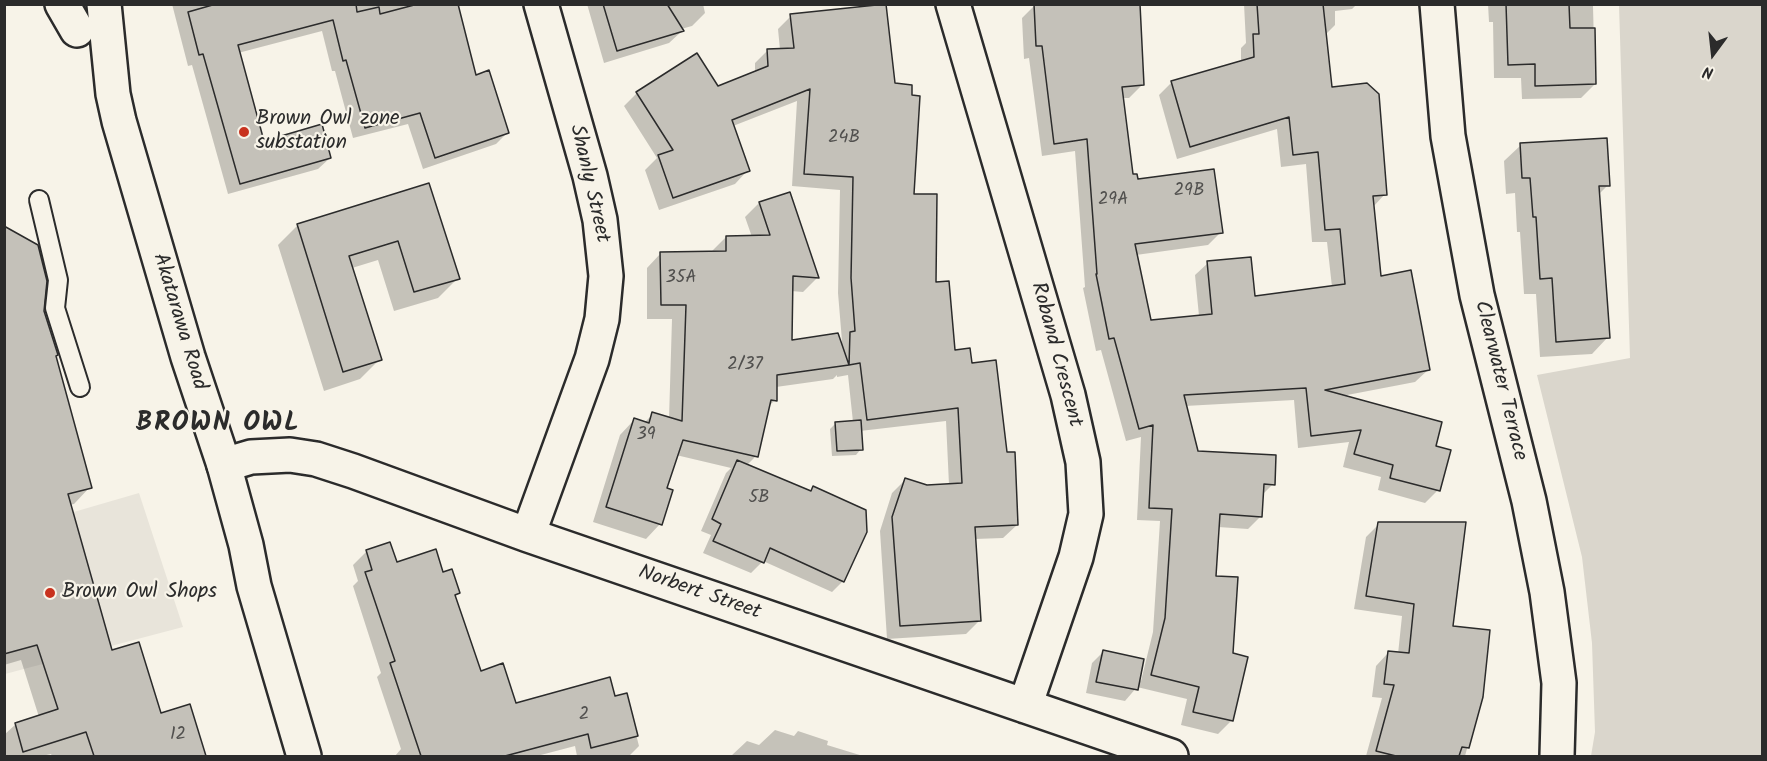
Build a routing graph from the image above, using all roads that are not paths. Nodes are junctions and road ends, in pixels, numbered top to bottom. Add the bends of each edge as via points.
1 (104, 4) edge
2 (542, 4) edge
3 (953, 4) edge
4 (1437, 4) edge
5 (70, 13) edge
6 (112, 94) junction
7 (39, 200) dead end
8 (80, 387) dead end
9 (224, 465) junction
10 (528, 535) junction
11 (1025, 706) junction
12 (304, 756) edge
13 (1171, 756) edge
14 (1557, 756) edge

1 - 6 street, Akatarawa Road
2 - 10 street, Shanly Street via 600,220 606,276 602,319 592,359
3 - 11 street, Roband Crescent via 1068,395 1083,462 1086,514 1076,557
4 - 14 street, Clearwater Terrace via 1448,136 1462,216 1547,592 1559,683
5 - 6 street, Akatarawa Road
6 - 9 street, Akatarawa Road via 188,357
7 - 8 lane via 58,280 55,308
9 - 10 street, Norbert Street via 290,455 316,459
9 - 12 street, Akatarawa Road via 254,586
10 - 11 street, Norbert Street
11 - 13 street, Norbert Street

